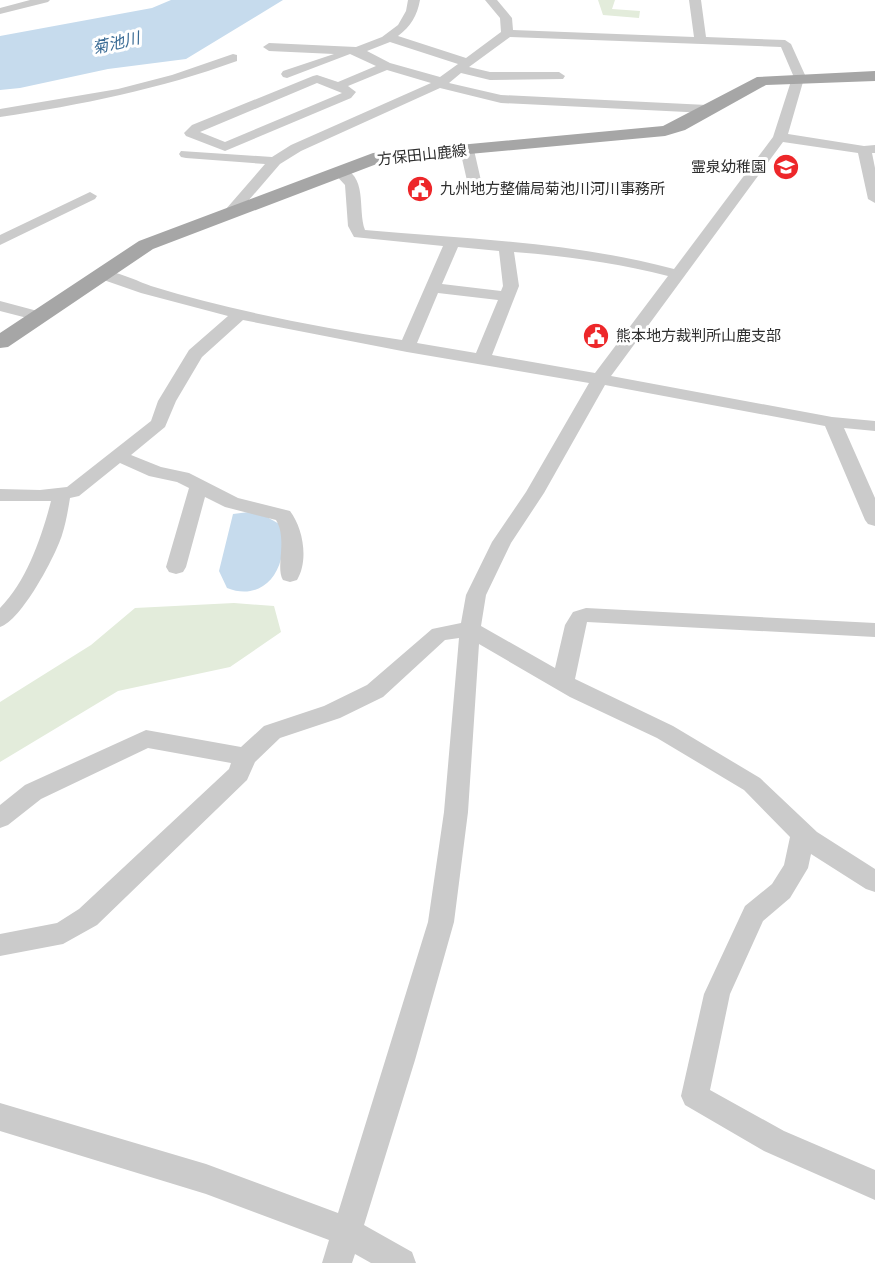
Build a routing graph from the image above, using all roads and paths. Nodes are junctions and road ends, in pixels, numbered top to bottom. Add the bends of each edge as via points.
1 (44, 0) edge
2 (414, 0) edge
3 (491, 0) edge
4 (695, 0) edge
5 (0, 11) edge
6 (507, 33) junction
7 (390, 38) junction
8 (708, 46) junction
9 (268, 47) dead end
10 (355, 51) junction
11 (769, 56) dead end
12 (790, 57) junction
13 (233, 58) dead end
14 (386, 66) junction
15 (464, 66) junction
16 (287, 74) dead end
17 (560, 76) dead end
18 (875, 76) edge
19 (799, 78) junction
20 (440, 83) junction
21 (338, 86) junction
22 (661, 107) junction
23 (707, 109) junction
24 (306, 112) junction
25 (0, 113) edge
26 (341, 128) junction
27 (665, 130) junction
28 (780, 137) junction
29 (467, 150) junction
30 (869, 150) edge
31 (186, 154) dead end
32 (275, 161) junction
33 (339, 171) junction
34 (476, 184) dead end
35 (90, 196) dead end
36 (875, 199) edge
37 (231, 212) junction
38 (0, 241) edge
39 (452, 243) junction
40 (506, 248) junction
41 (100, 274) junction
42 (677, 274) junction
43 (433, 288) junction
44 (506, 296) junction
45 (0, 306) edge
46 (239, 315) junction
47 (39, 316) junction
48 (0, 342) edge
49 (407, 347) junction
50 (482, 359) junction
51 (600, 379) junction
52 (832, 422) junction
53 (875, 426) edge
54 (118, 456) junction
55 (199, 486) junction
56 (62, 494) junction
57 (0, 495) edge
58 (875, 520) edge
59 (176, 567) dead end
60 (290, 575) dead end
61 (0, 620) edge
62 (470, 629) junction
63 (875, 630) edge
64 (562, 682) junction
65 (245, 757) junction
66 (0, 818) edge
67 (803, 834) junction
68 (875, 882) edge
69 (0, 945) edge
70 (0, 1118) edge
71 (875, 1185) edge
72 (347, 1232) junction
73 (337, 1263) edge
74 (401, 1263) edge

1 - 5 street
2 - 7 street via 406,24
3 - 6 street via 506,18
4 - 8 street
6 - 8 street
6 - 15 street
7 - 10 street
7 - 15 street via 412,43
8 - 12 street via 785,44
9 - 10 street
10 - 14 street
10 - 16 street
11 - 12 street
12 - 19 street
13 - 25 street via 145,88
14 - 20 street
14 - 21 street
15 - 17 street via 490,76
15 - 20 street
18 - 19 main road, 方保田山鹿線
19 - 23 main road, 方保田山鹿線 via 763,80
19 - 28 street
20 - 22 street via 501,99
20 - 26 street
21 - 24 street via 350,92
21 - 24 street via 317,79 192,133 225,147
22 - 23 street
22 - 27 street
23 - 27 main road, 方保田山鹿線
24 - 26 street
26 - 32 street
27 - 29 main road, 方保田山鹿線
28 - 30 street
28 - 42 street
29 - 33 main road, 方保田山鹿線 via 379,157
29 - 34 street
30 - 36 street
31 - 32 street
32 - 37 street
33 - 37 main road, 方保田山鹿線
33 - 39 street via 349,178 355,193 359,234
35 - 38 street
37 - 41 main road, 方保田山鹿線 via 146,245
39 - 40 street
39 - 43 street
40 - 42 street via 607,257
40 - 44 street via 510,286
41 - 46 street via 154,294
41 - 47 main road, 方保田山鹿線
42 - 51 street
43 - 44 street
43 - 49 street
44 - 50 street
45 - 47 street
46 - 49 street
46 - 54 street via 195,354 167,401 159,423
47 - 48 main road, 方保田山鹿線
49 - 50 street
50 - 51 street
51 - 52 street
51 - 62 street via 535,493 502,542 476,595
52 - 53 street
52 - 58 street
54 - 55 street
54 - 56 street via 72,492
55 - 59 street
55 - 60 street via 232,503 287,519 294,552
56 - 57 street
56 - 61 street via 52,537 17,603
62 - 64 street
62 - 65 street via 439,634 375,691 332,712 272,732
62 - 72 street via 458,791 441,922
63 - 64 street via 586,615 575,625
64 - 67 street via 665,732 752,784
65 - 66 street via 146,739 33,792
65 - 69 street via 239,774 88,917 63,933
67 - 68 street
67 - 71 street via 796,868 781,891 754,914 717,994 695,1096 774,1141
70 - 72 street via 206,1179
72 - 73 street
72 - 74 street

